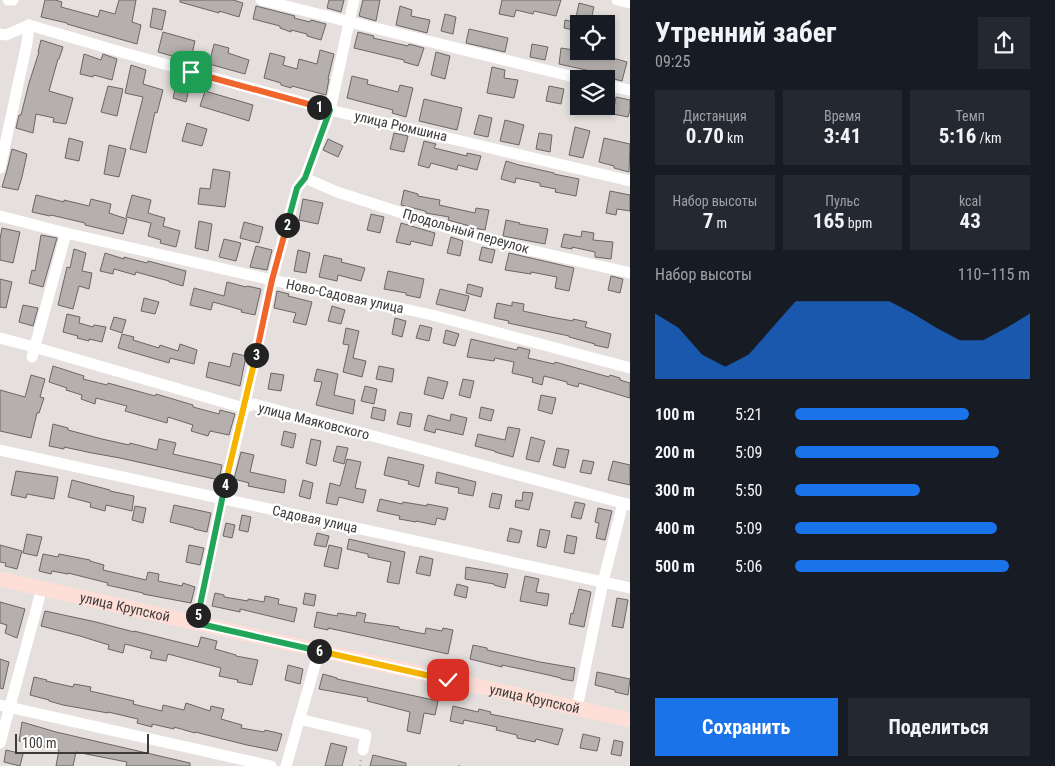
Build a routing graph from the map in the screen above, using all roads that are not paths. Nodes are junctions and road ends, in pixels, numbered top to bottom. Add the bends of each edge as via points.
1 (8, 0) edge
2 (13, 0) edge
3 (261, 0) edge
4 (354, 0) edge
5 (617, 0) edge
6 (630, 3) edge
7 (349, 22) junction
8 (29, 25) junction
9 (0, 34) edge
10 (570, 76) edge
11 (615, 87) edge
12 (630, 90) edge
13 (330, 110) junction
14 (0, 168) edge
15 (305, 178) junction
16 (630, 181) edge
17 (0, 216) edge
18 (66, 233) junction
19 (630, 273) edge
20 (272, 280) junction
21 (0, 338) edge
22 (33, 352) junction
23 (630, 368) edge
24 (244, 408) junction
25 (0, 450) edge
26 (222, 498) junction
27 (626, 504) edge
28 (0, 580) edge
29 (603, 582) junction
30 (42, 588) junction
31 (630, 588) edge
32 (196, 623) junction
33 (319, 651) junction
34 (4, 706) edge
35 (577, 708) junction
36 (299, 719) junction
37 (630, 720) edge
38 (0, 743) edge
39 (363, 750) dead end
40 (271, 766) edge
41 (286, 766) edge

1 - 2 street
3 - 7 street
4 - 7 street
5 - 6 street
7 - 10 street
7 - 13 street
8 - 9 street via 6,35
8 - 13 street, улица Рюмшина
8 - 14 street
11 - 12 street
13 - 15 street
13 - 16 street, улица Рюмшина
15 - 19 street, Продольный переулок via 337,192 486,240
15 - 20 street via 297,188
17 - 18 street, Ново-Садовая улица
18 - 20 street, Ново-Садовая улица
18 - 22 street
20 - 23 street, Ново-Садовая улица via 432,314
20 - 24 street
21 - 22 street, улица Маяковского
22 - 24 street, улица Маяковского
24 - 26 street
24 - 27 street, улица Маяковского via 254,404
25 - 26 street, Садовая улица
26 - 29 street, Садовая улица
26 - 32 street
27 - 29 street
28 - 30 main road, улица Крупской
29 - 31 street, Садовая улица
29 - 35 street
30 - 32 main road, улица Крупской
30 - 34 street
32 - 33 main road, улица Крупской
33 - 35 main road, улица Крупской
33 - 36 street
34 - 38 street
34 - 40 street
35 - 37 main road, улица Крупской
36 - 39 street via 366,735
36 - 41 street

